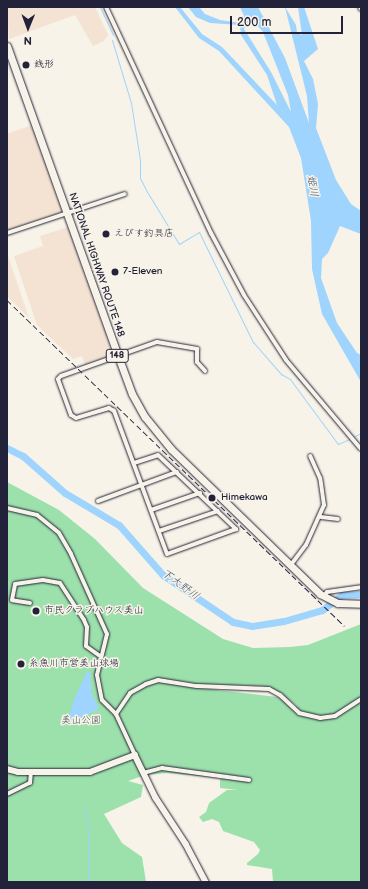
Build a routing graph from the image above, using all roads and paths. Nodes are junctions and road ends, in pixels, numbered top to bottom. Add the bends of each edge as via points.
1 (106, 7) edge
2 (7, 46) edge
3 (125, 194) dead end
4 (67, 214) junction
5 (7, 233) edge
6 (118, 356) junction
7 (205, 371) dead end
8 (361, 449) edge
9 (310, 456) dead end
10 (134, 463) junction
11 (177, 472) junction
12 (141, 484) junction
13 (200, 493) junction
14 (98, 501) dead end
15 (7, 508) edge
16 (151, 510) junction
17 (218, 511) junction
18 (321, 517) junction
19 (338, 519) dead end
20 (159, 531) junction
21 (290, 566) junction
22 (361, 587) edge
23 (324, 596) junction
24 (30, 602) dead end
25 (361, 604) edge
26 (100, 656) junction
27 (361, 699) edge
28 (116, 714) junction
29 (135, 755) junction
30 (7, 769) edge
31 (31, 772) junction
32 (143, 773) junction
33 (249, 780) dead end
34 (7, 794) edge
35 (206, 882) edge

1 - 8 street via 211,233 244,295 286,360
2 - 4 highway, NATIONAL HIGHWAY ROUTE 148 / 148
3 - 4 street
4 - 5 street
4 - 6 highway, NATIONAL HIGHWAY ROUTE 148 / 148
6 - 7 street via 157,342 170,343 197,349 197,362
6 - 10 street via 61,376 59,384 71,416 76,418 109,408 114,411
6 - 21 highway, NATIONAL HIGHWAY ROUTE 148 / 148 via 139,407 161,439
9 - 18 street via 321,482 324,505
10 - 11 street via 158,455
10 - 12 street
11 - 12 street
11 - 13 street
12 - 14 street
12 - 16 street
13 - 16 street
13 - 17 street
15 - 26 street via 37,515 64,539 105,626 107,639
16 - 20 street
17 - 20 street
17 - 20 street via 236,529 167,554
18 - 19 street
18 - 21 street via 306,545
21 - 23 highway, NATIONAL HIGHWAY ROUTE 148 / 148
22 - 23 street via 327,592
23 - 25 highway, NATIONAL HIGHWAY ROUTE 148 / 148 via 334,602
24 - 26 street via 12,600 15,584 43,580 60,583 87,627 86,646
26 - 28 street via 97,675 102,700
27 - 28 street via 335,716 320,718 299,713 280,695 269,689 197,686 158,680 130,694
28 - 29 street
29 - 31 street via 94,772
29 - 32 street
30 - 31 street
31 - 34 street via 30,783
32 - 33 street via 162,768
32 - 35 street

